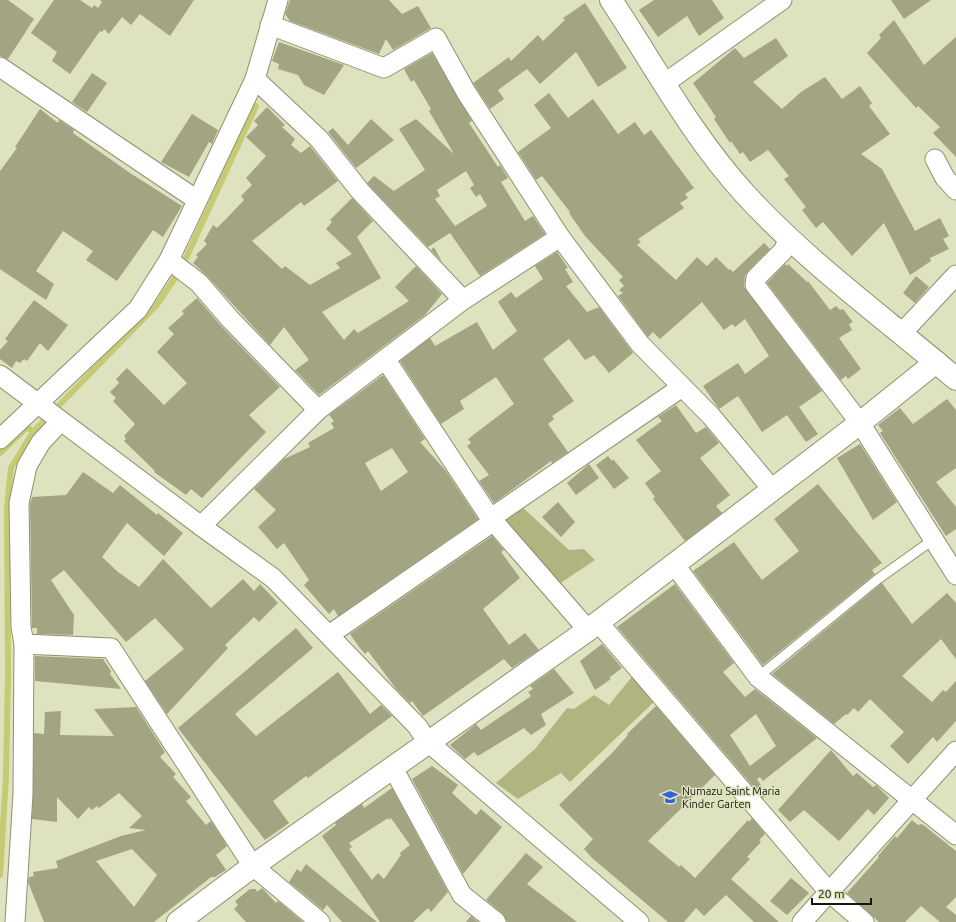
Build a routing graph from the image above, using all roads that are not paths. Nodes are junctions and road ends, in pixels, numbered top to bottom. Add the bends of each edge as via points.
1 (278, 0) edge
2 (611, 0) edge
3 (782, 0) edge
4 (270, 25) junction
5 (0, 67) edge
6 (255, 79) junction
7 (665, 83) junction
8 (935, 159) dead end
9 (956, 190) edge
10 (197, 200) junction
11 (560, 237) junction
12 (790, 240) junction
13 (169, 260) junction
14 (956, 275) edge
15 (463, 300) junction
16 (901, 334) junction
17 (386, 360) junction
18 (936, 362) junction
19 (0, 375) edge
20 (956, 379) edge
21 (682, 387) junction
22 (38, 404) junction
23 (318, 410) junction
24 (61, 421) junction
25 (860, 423) junction
26 (0, 439) edge
27 (772, 489) junction
28 (492, 520) junction
29 (201, 526) junction
30 (934, 539) junction
31 (674, 564) junction
32 (956, 575) edge
33 (593, 626) junction
34 (329, 635) junction
35 (24, 644) junction
36 (758, 677) junction
37 (428, 742) junction
38 (956, 750) edge
39 (393, 768) junction
40 (913, 801) junction
41 (956, 835) edge
42 (254, 866) junction
43 (829, 892) junction
44 (15, 922) edge
45 (178, 922) edge
46 (320, 922) edge
47 (496, 922) edge
48 (639, 922) edge
49 (802, 922) edge
50 (864, 922) edge

1 - 4 street
2 - 7 street
3 - 7 street
4 - 6 street
4 - 11 street via 384,68 436,38 466,92
5 - 10 street
6 - 10 street
6 - 15 street via 319,139 370,202
7 - 12 street via 710,151 744,193
8 - 9 street via 945,178
10 - 13 street
11 - 15 street
11 - 21 street via 640,344
12 - 16 street
12 - 25 street via 783,251 756,278 755,285
13 - 22 street via 138,309
13 - 23 street via 199,283
14 - 16 street
15 - 17 street
16 - 18 street
17 - 23 street
17 - 28 street
18 - 20 street
18 - 25 street
19 - 22 street
21 - 27 street via 711,416
21 - 28 street
22 - 24 street
22 - 26 street
23 - 29 street
24 - 29 street
24 - 35 street via 42,442 27,466 19,503 21,627
25 - 27 street
25 - 30 street
27 - 31 street
28 - 33 street
28 - 34 street
29 - 34 street via 273,578
30 - 32 street
30 - 36 lane via 878,579
31 - 33 street
31 - 36 street
33 - 37 street
33 - 43 street
34 - 37 street via 417,726
35 - 42 street via 111,648
35 - 44 street via 23,794
36 - 40 street
37 - 39 street
37 - 48 street
38 - 40 street
39 - 42 street
39 - 47 street via 462,895
40 - 41 street
40 - 43 street
42 - 45 street
42 - 46 street
43 - 49 street
43 - 50 street

